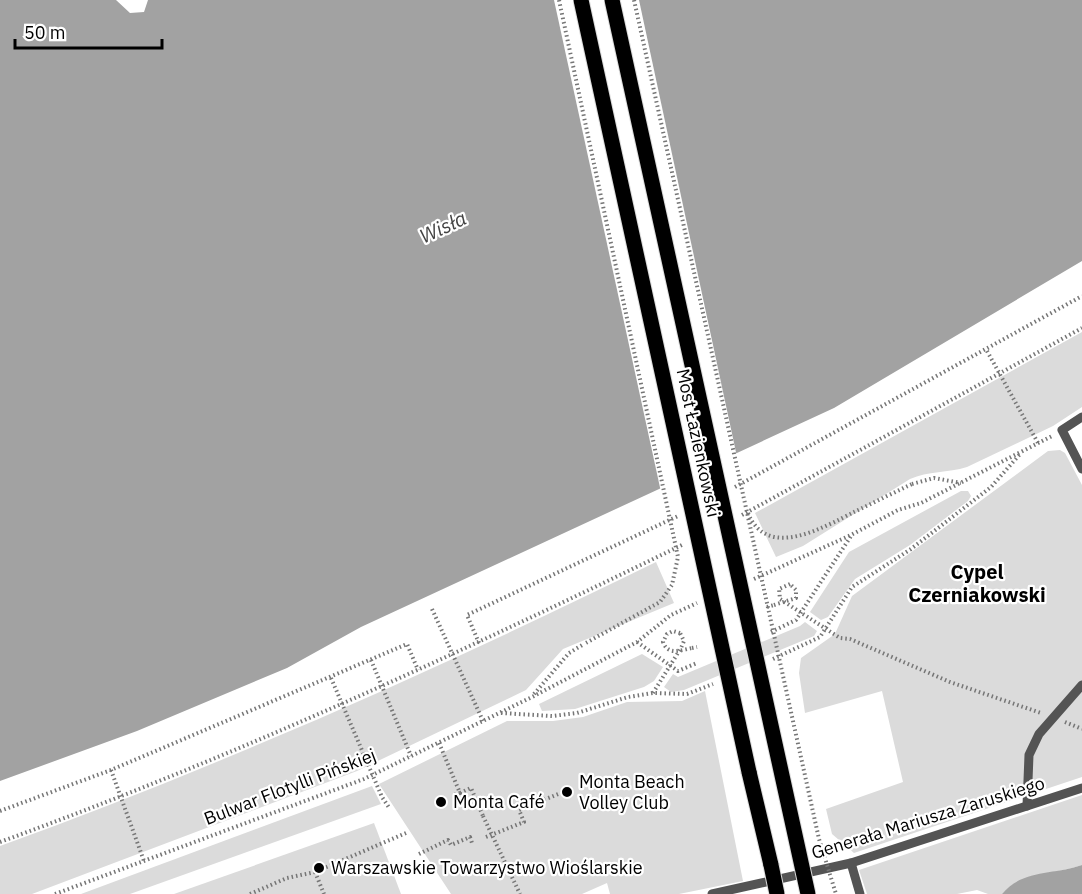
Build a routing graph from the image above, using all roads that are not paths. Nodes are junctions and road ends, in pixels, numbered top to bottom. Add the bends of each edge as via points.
1 (581, 0) edge
2 (612, 0) edge
3 (1082, 417) edge
4 (1082, 469) edge
5 (1082, 685) edge
6 (1082, 788) edge
7 (1027, 806) junction
8 (851, 863) junction
9 (712, 894) edge
10 (777, 894) edge
11 (807, 894) edge
12 (860, 894) edge

1 - 10 main road, Most Łazienkowski, bridge
2 - 11 main road, Most Łazienkowski, bridge
3 - 4 lane via 1062,430
5 - 7 lane via 1040,734 1029,755
6 - 7 lane, Generała Mariusza Zaruskiego
7 - 8 lane, Generała Mariusza Zaruskiego
8 - 9 lane, Generała Mariusza Zaruskiego
8 - 12 lane

